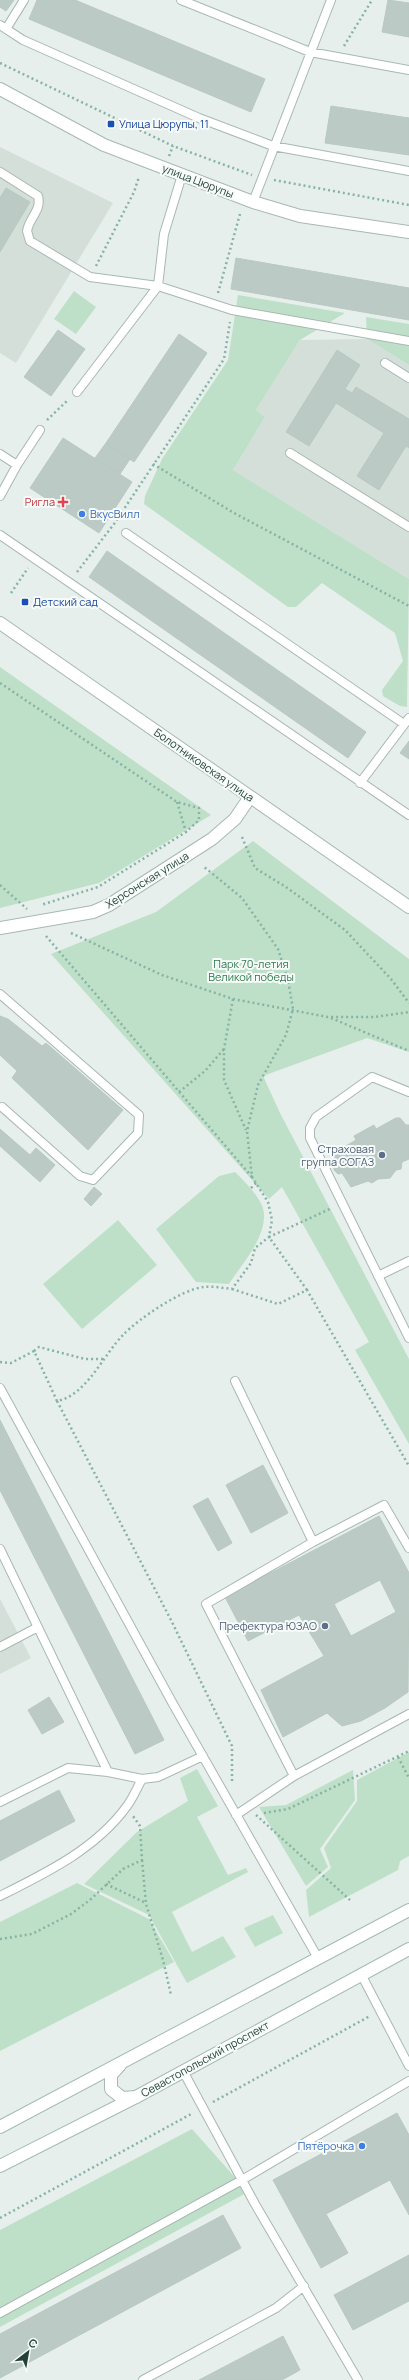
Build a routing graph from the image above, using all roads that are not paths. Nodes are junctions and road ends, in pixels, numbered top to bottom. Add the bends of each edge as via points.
1 (24, 0) edge
2 (181, 0) edge
3 (331, 0) edge
4 (3, 27) edge
5 (310, 52) junction
6 (409, 70) edge
7 (0, 89) edge
8 (274, 146) junction
9 (409, 171) edge
10 (0, 172) edge
11 (182, 175) junction
12 (253, 202) junction
13 (409, 232) edge
14 (158, 286) junction
15 (409, 341) edge
16 (385, 363) dead end
17 (409, 378) edge
18 (77, 392) road end
19 (40, 430) road end
20 (290, 453) dead end
21 (0, 454) edge
22 (18, 465) junction
23 (0, 496) edge
24 (409, 527) edge
25 (126, 533) dead end
26 (0, 535) edge
27 (0, 623) edge
28 (406, 721) edge
29 (360, 783) junction
30 (250, 797) junction
31 (409, 816) edge
32 (409, 907) edge
33 (0, 928) edge
34 (0, 994) edge
35 (409, 1092) edge
36 (2, 1107) dead end
37 (409, 1260) edge
38 (378, 1276) junction
39 (409, 1338) edge
40 (235, 1381) dead end
41 (0, 1388) edge
42 (313, 1542) junction
43 (409, 1548) edge
44 (0, 1549) edge
45 (38, 1627) junction
46 (0, 1647) edge
47 (409, 1714) edge
48 (203, 1756) junction
49 (108, 1772) junction
50 (294, 1776) junction
51 (142, 1779) junction
52 (0, 1802) edge
53 (236, 1815) junction
54 (0, 1896) edge
55 (409, 1910) edge
56 (409, 1949) edge
57 (318, 1958) junction
58 (361, 1974) junction
59 (120, 2065) junction
60 (409, 2066) edge
61 (183, 2071) junction
62 (409, 2081) edge
63 (136, 2097) junction
64 (0, 2127) edge
65 (0, 2166) edge
66 (242, 2180) junction
67 (304, 2286) junction
68 (0, 2313) edge
69 (144, 2380) edge
70 (358, 2380) edge

1 - 4 lane
2 - 5 lane
3 - 5 lane
4 - 8 lane via 22,40 199,118
5 - 6 lane
5 - 8 lane
7 - 11 street, улица Цюрупы via 104,145
8 - 9 lane
8 - 12 lane
10 - 14 lane via 38,196 38,210 26,231 30,241 90,277
11 - 12 street, улица Цюрупы
11 - 14 lane via 164,234
12 - 13 street, улица Цюрупы via 300,216
14 - 15 lane via 232,310
14 - 18 lane
16 - 17 lane
19 - 22 lane
20 - 24 lane
21 - 22 lane
22 - 23 lane
25 - 28 lane
26 - 29 lane
27 - 30 street, Болотниковская улица
28 - 29 lane
29 - 31 lane
30 - 32 street, Болотниковская улица
30 - 33 street, Херсонская улица via 235,819 212,839 109,905 93,912
34 - 36 lane via 139,1115 138,1133 93,1180 80,1176
35 - 38 lane via 372,1077 316,1117 310,1128 310,1138
37 - 38 lane
38 - 39 lane
40 - 42 lane
41 - 48 lane
42 - 43 lane via 384,1505
42 - 50 lane via 206,1604
44 - 45 lane
45 - 46 lane
45 - 49 lane
47 - 50 lane
48 - 51 lane via 158,1777
48 - 53 lane
49 - 51 lane
49 - 52 lane via 68,1768
50 - 53 lane
51 - 54 lane via 127,1806 99,1837 63,1862
53 - 57 lane
55 - 57 street
56 - 58 street, Севастопольский проспект
57 - 59 street
58 - 60 lane
58 - 61 street, Севастопольский проспект
59 - 63 street via 111,2075 112,2089 122,2098
59 - 64 street
61 - 63 street, Севастопольский проспект
61 - 66 lane
62 - 66 lane
63 - 65 street, Севастопольский проспект
66 - 67 lane
66 - 68 lane
67 - 69 lane via 276,2308
67 - 70 lane

